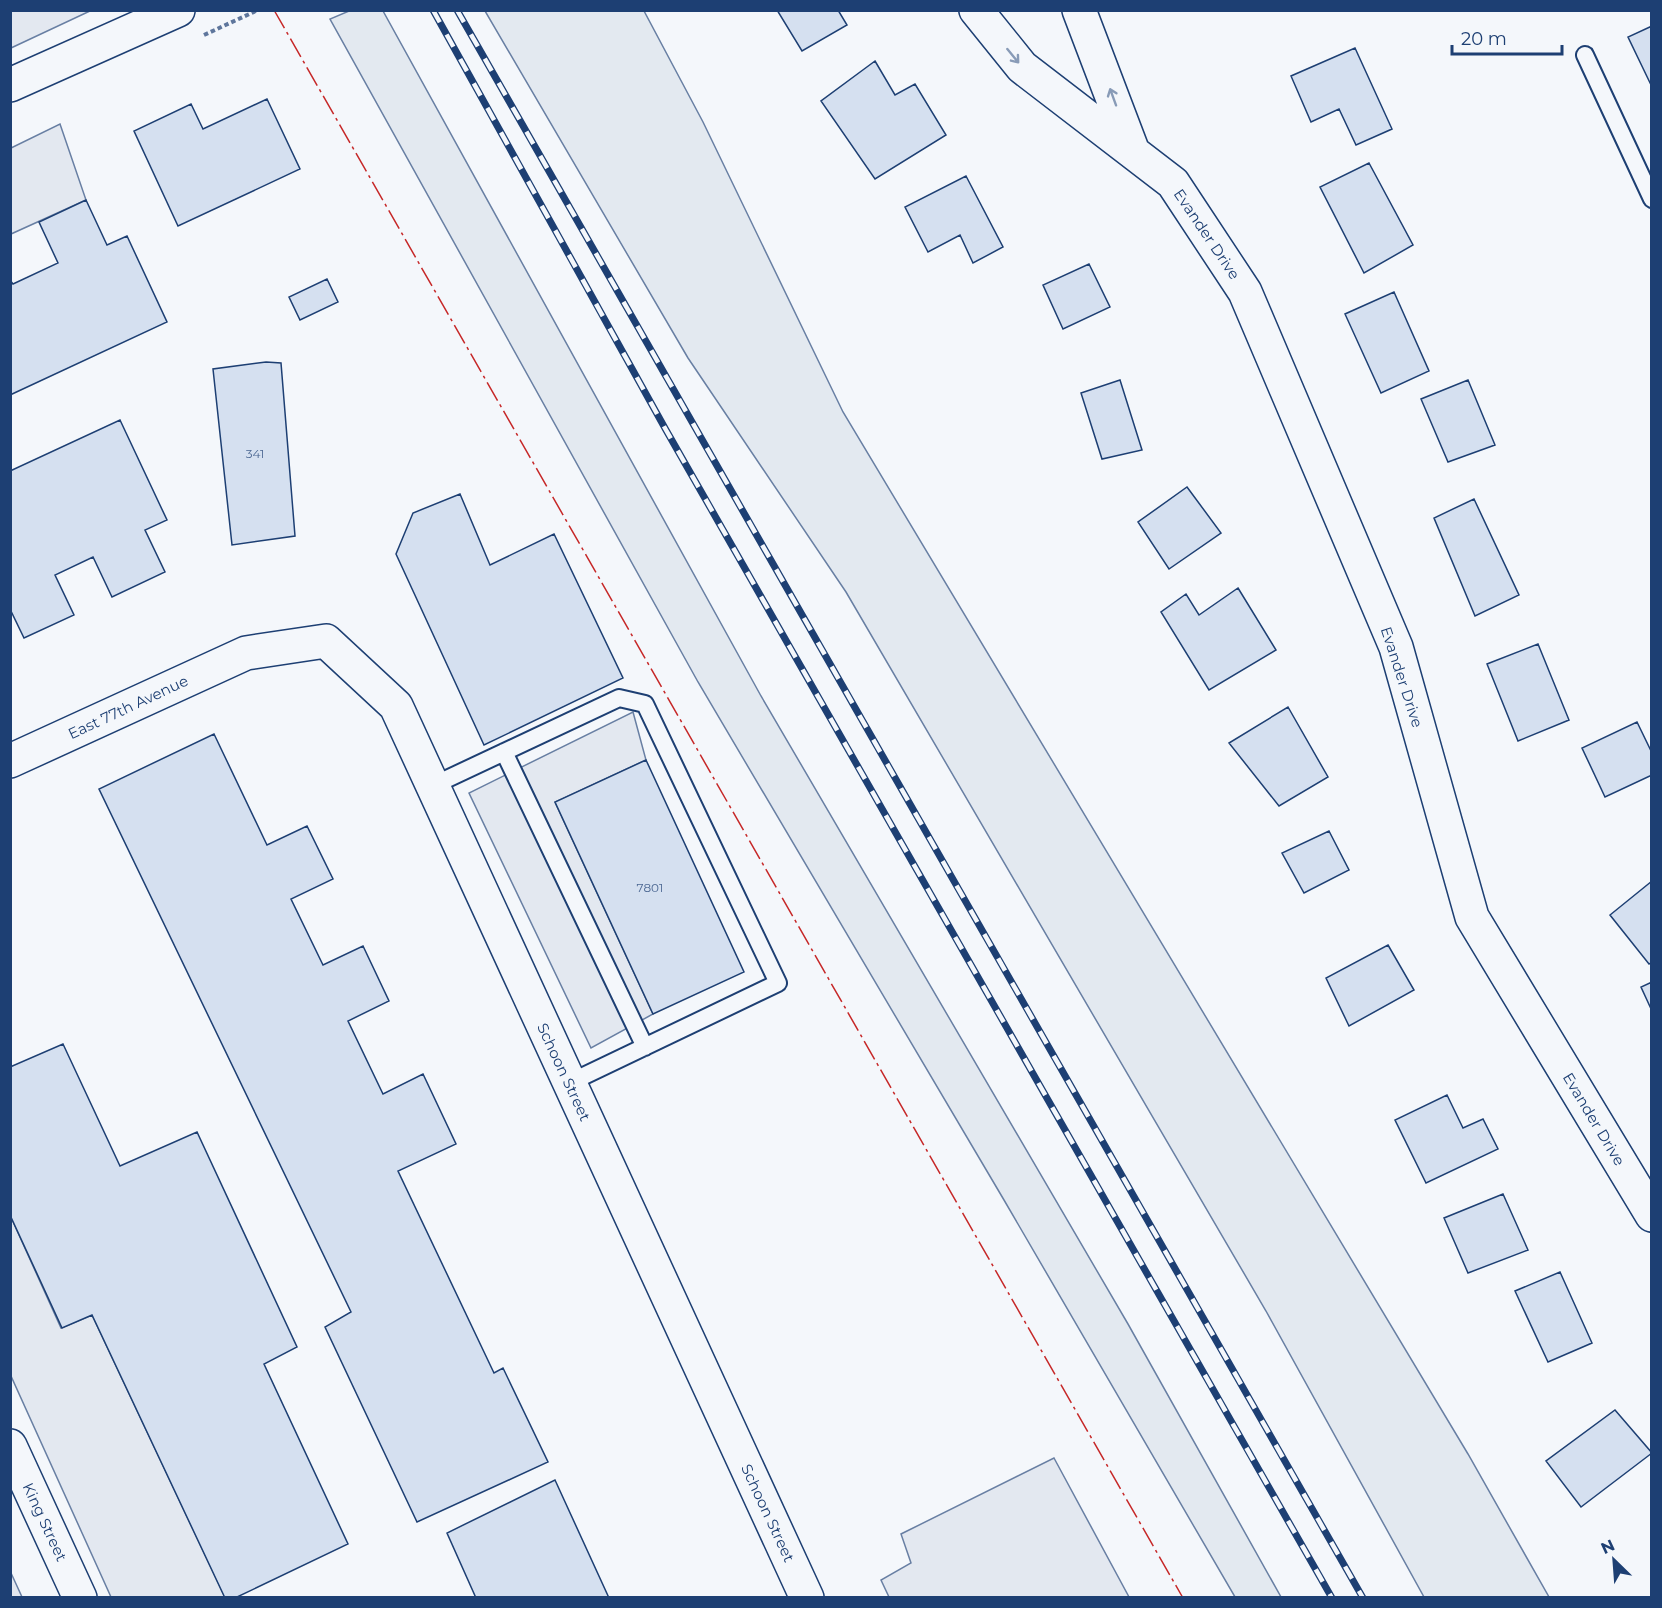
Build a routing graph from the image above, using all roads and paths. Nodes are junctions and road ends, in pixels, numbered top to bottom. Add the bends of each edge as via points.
1 (178, 10) edge
2 (976, 10) edge
3 (1079, 10) edge
4 (1585, 55) dead end
5 (10, 85) edge
6 (1133, 152) junction
7 (1652, 199) edge
8 (246, 653) joint
9 (504, 752) junction
10 (10, 760) edge
11 (432, 786) junction
12 (645, 1047) junction
13 (569, 1083) junction
14 (1652, 1215) edge
15 (10, 1446) edge
16 (80, 1598) edge
17 (807, 1598) edge

1 - 5 street
2 -> 6 street, Evander Drive via 1022,67
6 -> 3 street
4 - 7 lane
6 - 14 street, Evander Drive via 1173,183 1245,292 1396,647 1472,917
8 - 10 street, East 77th Avenue
8 - 11 street, Schoon Street via 326,641 396,706
9 - 11 lane
9 - 12 lane
9 - 12 lane via 619,698 645,704 768,961 778,983
11 - 13 street, Schoon Street
12 - 13 lane
13 - 17 street, Schoon Street
15 - 16 street, King Street

